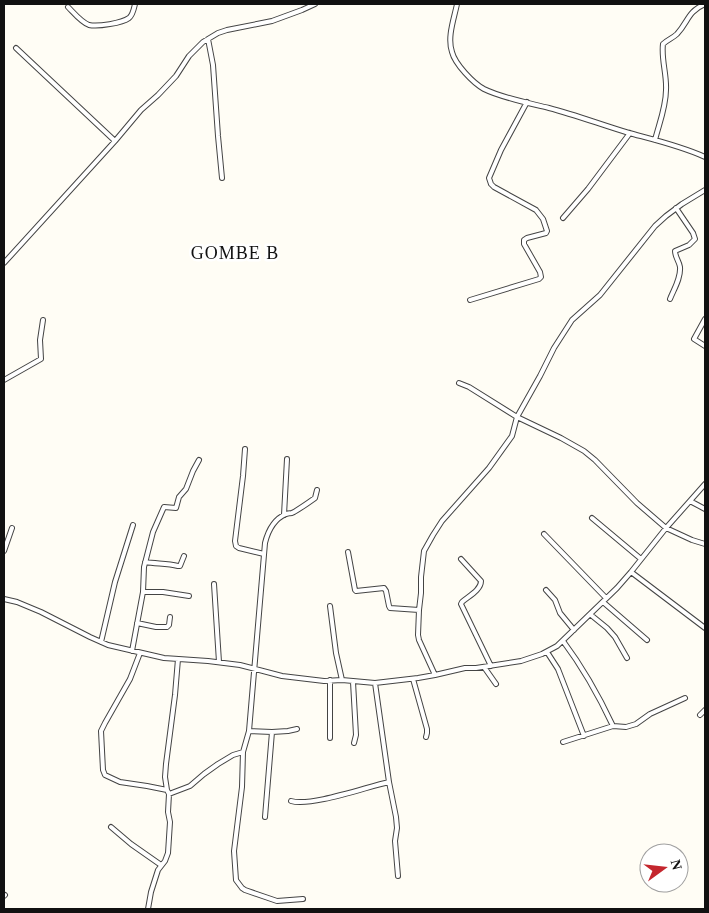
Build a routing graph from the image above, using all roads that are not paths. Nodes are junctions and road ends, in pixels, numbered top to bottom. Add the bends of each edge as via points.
1 (135, 4) edge
2 (315, 4) edge
3 (456, 4) edge
4 (705, 4) edge
5 (68, 7) dead end
6 (208, 39) junction
7 (16, 48) dead end
8 (527, 102) junction
9 (630, 133) junction
10 (655, 140) junction
11 (115, 142) junction
12 (705, 157) edge
13 (222, 178) dead end
14 (705, 190) edge
15 (676, 208) junction
16 (564, 218) dead end
17 (4, 263) edge
18 (670, 299) dead end
19 (470, 300) dead end
20 (705, 319) edge
21 (42, 320) dead end
22 (705, 346) edge
23 (4, 380) edge
24 (460, 383) dead end
25 (517, 416) junction
26 (245, 449) dead end
27 (288, 459) dead end
28 (199, 460) dead end
29 (705, 484) edge
30 (317, 490) dead end
31 (690, 501) junction
32 (705, 508) edge
33 (284, 515) junction
34 (592, 518) dead end
35 (133, 525) dead end
36 (12, 528) dead end
37 (666, 528) junction
38 (544, 534) dead end
39 (705, 544) edge
40 (4, 551) edge
41 (348, 552) dead end
42 (264, 554) junction
43 (184, 556) dead end
44 (461, 559) dead end
45 (641, 559) junction
46 (145, 562) junction
47 (631, 572) junction
48 (214, 584) dead end
49 (546, 590) dead end
50 (143, 592) junction
51 (189, 596) dead end
52 (606, 598) junction
53 (4, 599) edge
54 (603, 602) junction
55 (330, 606) dead end
56 (419, 610) junction
57 (590, 615) junction
58 (170, 617) dead end
59 (137, 623) junction
60 (705, 628) edge
61 (574, 630) junction
62 (647, 640) dead end
63 (563, 641) junction
64 (101, 642) junction
65 (132, 651) junction
66 (140, 652) junction
67 (547, 652) junction
68 (627, 658) dead end
69 (178, 659) junction
70 (219, 662) junction
71 (484, 666) junction
72 (491, 666) junction
73 (255, 669) junction
74 (435, 676) junction
75 (413, 679) junction
76 (330, 680) junction
77 (342, 680) junction
78 (353, 682) junction
79 (375, 683) junction
80 (496, 684) dead end
81 (685, 698) dead end
82 (705, 710) edge
83 (700, 715) dead end
84 (613, 726) junction
85 (297, 729) dead end
86 (249, 731) junction
87 (272, 732) junction
88 (584, 736) junction
89 (426, 737) dead end
90 (330, 738) dead end
91 (563, 742) dead end
92 (354, 743) dead end
93 (243, 752) junction
94 (389, 782) junction
95 (168, 792) junction
96 (291, 801) dead end
97 (265, 817) dead end
98 (111, 827) dead end
99 (161, 865) junction
100 (398, 876) dead end
101 (303, 899) dead end
102 (148, 909) edge

1 - 5 street via 127,19 94,25 83,21
2 - 6 street via 272,21 227,30
3 - 8 street via 450,43 454,58 481,87
4 - 10 street via 692,12 677,34 663,44 666,98
6 - 11 street via 189,56 176,76 141,110
6 - 13 street
7 - 11 street
8 - 9 street
8 - 19 street via 489,181 536,210 543,219 546,233 524,240 541,277
9 - 10 street
9 - 16 street
10 - 12 street
11 - 17 street
14 - 15 street
15 - 18 street via 695,239 674,253 680,271
15 - 25 street via 655,226 600,295 572,320
20 - 22 street via 694,339
21 - 23 street via 41,359
24 - 25 street
25 - 37 street via 584,451
25 - 56 street via 512,436 490,468 442,521 424,551
26 - 42 street via 235,542 239,548
27 - 33 street
28 - 46 street via 176,508 164,506
29 - 31 street
30 - 33 street via 315,498
31 - 32 street
31 - 37 street
33 - 42 street via 269,529
34 - 45 street
35 - 64 street
36 - 40 street
37 - 39 street
37 - 45 street
38 - 52 street
41 - 56 street via 356,591 384,588 390,608
42 - 73 street
43 - 46 street via 180,566
44 - 72 street via 481,581 480,587 461,604
45 - 47 street
46 - 50 street
47 - 52 street
47 - 60 street
48 - 70 street
49 - 61 street
50 - 51 street
50 - 59 street
52 - 54 street
53 - 64 street via 41,612
54 - 57 street
54 - 62 street
55 - 77 street
56 - 74 street via 419,640
57 - 61 street
57 - 68 street via 608,628
58 - 59 street via 167,627
59 - 65 street
61 - 63 street
63 - 67 street
63 - 84 street via 598,694
64 - 65 street
65 - 66 street
66 - 69 street
66 - 95 street via 130,679 101,731 103,770 104,775 120,782
67 - 72 street via 522,661
67 - 88 street via 558,669
69 - 70 street
69 - 95 street via 165,776
70 - 73 street
71 - 72 street
71 - 74 street
71 - 80 street
73 - 76 street via 282,676
73 - 86 street
74 - 75 street
75 - 79 street
75 - 89 street via 428,733
76 - 77 street
76 - 90 street
77 - 78 street
78 - 79 street
78 - 92 street
79 - 94 street
81 - 84 street via 636,724
82 - 83 street
84 - 88 street
85 - 87 street
86 - 87 street
86 - 93 street
87 - 97 street
88 - 91 street
93 - 95 street via 232,755 190,786
93 - 101 street via 234,851 236,880 245,890 277,901
94 - 96 street via 318,800
94 - 100 street via 395,806
95 - 99 street via 168,853
98 - 99 street
99 - 102 street via 150,892

